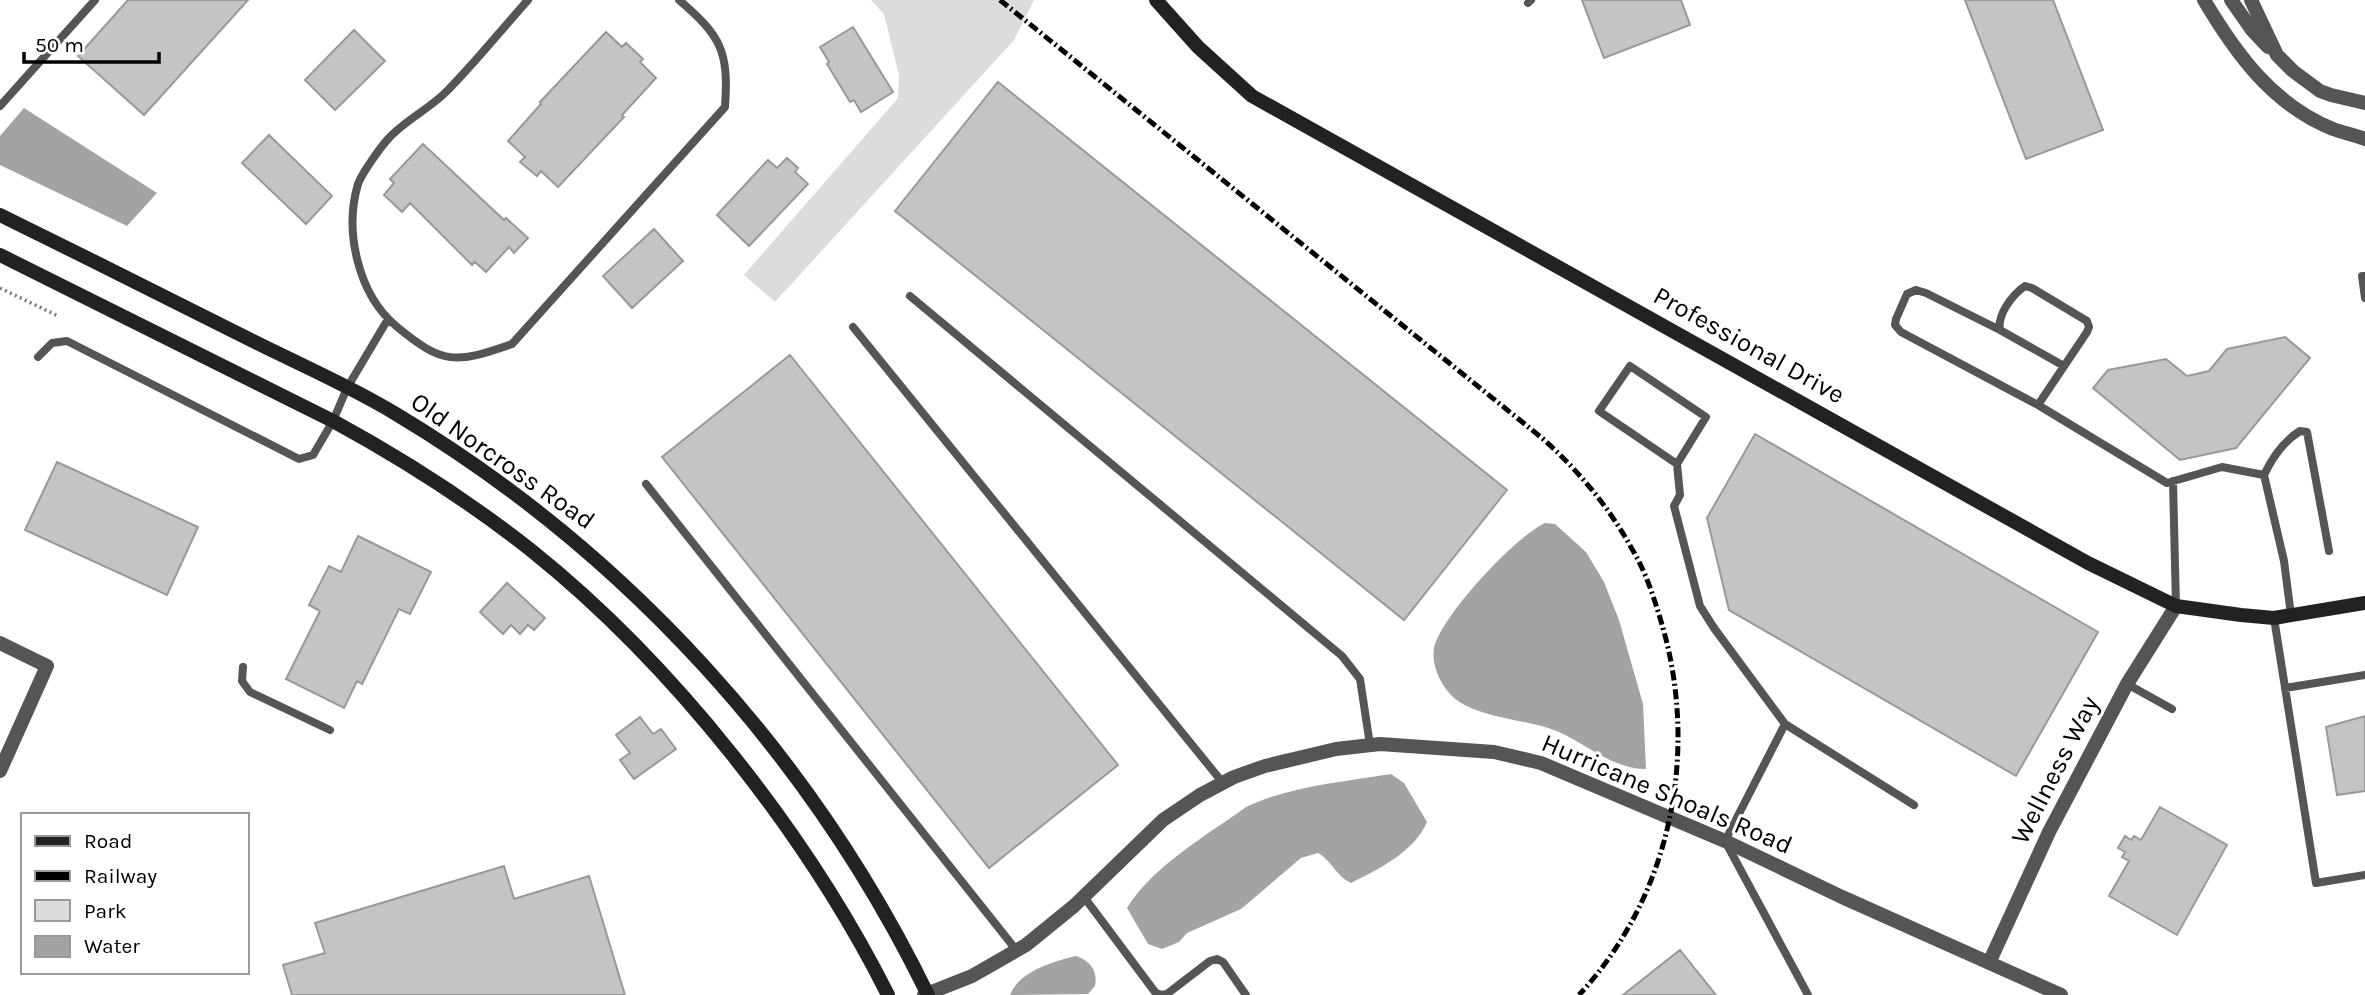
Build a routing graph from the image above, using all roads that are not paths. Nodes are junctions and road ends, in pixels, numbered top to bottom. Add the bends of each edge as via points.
1 (95, 0) edge
2 (528, 0) edge
3 (679, 0) edge
4 (1156, 0) edge
5 (1167, 0) edge
6 (2204, 0) edge
7 (2231, 0) edge
8 (2251, 0) edge
9 (1175, 22) junction
10 (2277, 55) junction
11 (2365, 103) edge
12 (0, 106) edge
13 (2365, 139) edge
14 (2, 215) edge
15 (0, 256) edge
16 (2365, 276) edge
17 (910, 296) dead end
18 (2365, 298) edge
19 (388, 319) junction
20 (853, 327) dead end
21 (2000, 330) junction
22 (38, 357) dead end
23 (2064, 366) junction
24 (347, 388) junction
25 (2038, 405) junction
26 (333, 421) junction
27 (1677, 464) junction
28 (2264, 475) junction
29 (2173, 481) junction
30 (646, 484) dead end
31 (2329, 551) dead end
32 (2365, 603) edge
33 (2176, 606) junction
34 (2291, 615) junction
35 (2274, 618) junction
36 (0, 643) edge
37 (243, 667) dead end
38 (2365, 675) edge
39 (2127, 684) junction
40 (2285, 688) junction
41 (2172, 709) dead end
42 (1785, 724) junction
43 (330, 730) dead end
44 (1370, 745) junction
45 (0, 771) edge
46 (1223, 783) junction
47 (1914, 806) dead end
48 (1725, 841) junction
49 (2365, 875) edge
50 (1083, 897) junction
51 (1017, 951) junction
52 (1989, 963) junction
53 (1154, 994) edge
54 (888, 995) edge
55 (926, 995) edge
56 (1246, 995) edge
57 (1808, 995) edge
58 (2060, 995) edge

1 - 12 lane
2 - 19 lane via 444,93 388,139 359,182 354,220 358,266 368,293
3 - 19 lane via 707,25 719,44 727,78 725,107 512,344 473,358 446,357 423,349
4 - 9 main road, Professional Drive
5 - 9 main road
6 - 13 street via 2254,74 2283,100 2334,130
7 - 10 street
8 - 10 street
9 - 33 main road, Professional Drive via 1252,96 2088,563
10 - 11 street via 2320,91
14 - 24 main road, Old Norcross Road
15 - 26 main road, Old Norcross Road
16 - 18 lane
17 - 44 lane via 1342,656 1360,679
19 - 24 lane
20 - 46 lane
21 - 23 lane
21 - 23 lane via 2000,317 2019,290 2032,288 2087,321 2087,332
21 - 25 lane via 1916,290 1907,294 1895,326
22 - 26 lane via 52,343 67,341 299,459 313,455
23 - 25 lane
24 - 26 lane
24 - 55 main road, Old Norcross Road via 415,426 543,513 652,610 750,720 842,844 889,921
25 - 29 lane via 2167,483
26 - 54 main road, Old Norcross Road via 459,497 533,552 601,611 666,678 803,850
27 - 27 lane via 1599,411 1630,366 1706,417
27 - 42 lane via 1679,495 1674,506 1700,606
28 - 29 lane via 2222,467
28 - 31 lane via 2294,435 2307,432
28 - 34 lane
29 - 33 lane
30 - 51 lane
32 - 34 main road, Professional Drive
33 - 35 main road, Professional Drive
33 - 39 street, Wellness Way
34 - 35 main road, Professional Drive
35 - 40 lane
36 - 45 street via 47,667
37 - 43 lane via 242,681 250,692
38 - 40 lane
39 - 41 lane
39 - 52 street, Wellness Way via 2049,832
40 - 49 lane via 2316,883
42 - 47 lane
42 - 48 lane
44 - 46 street, Hurricane Shoals Road via 1265,766
44 - 48 street, Hurricane Shoals Road via 1494,752 1541,763
46 - 50 street, Hurricane Shoals Road via 1163,820
48 - 52 street, Hurricane Shoals Road
48 - 57 lane
50 - 51 street, Hurricane Shoals Road
50 - 53 lane
51 - 55 street, Hurricane Shoals Road
52 - 58 street, Hurricane Shoals Road
53 - 56 lane via 1167,994 1217,959

